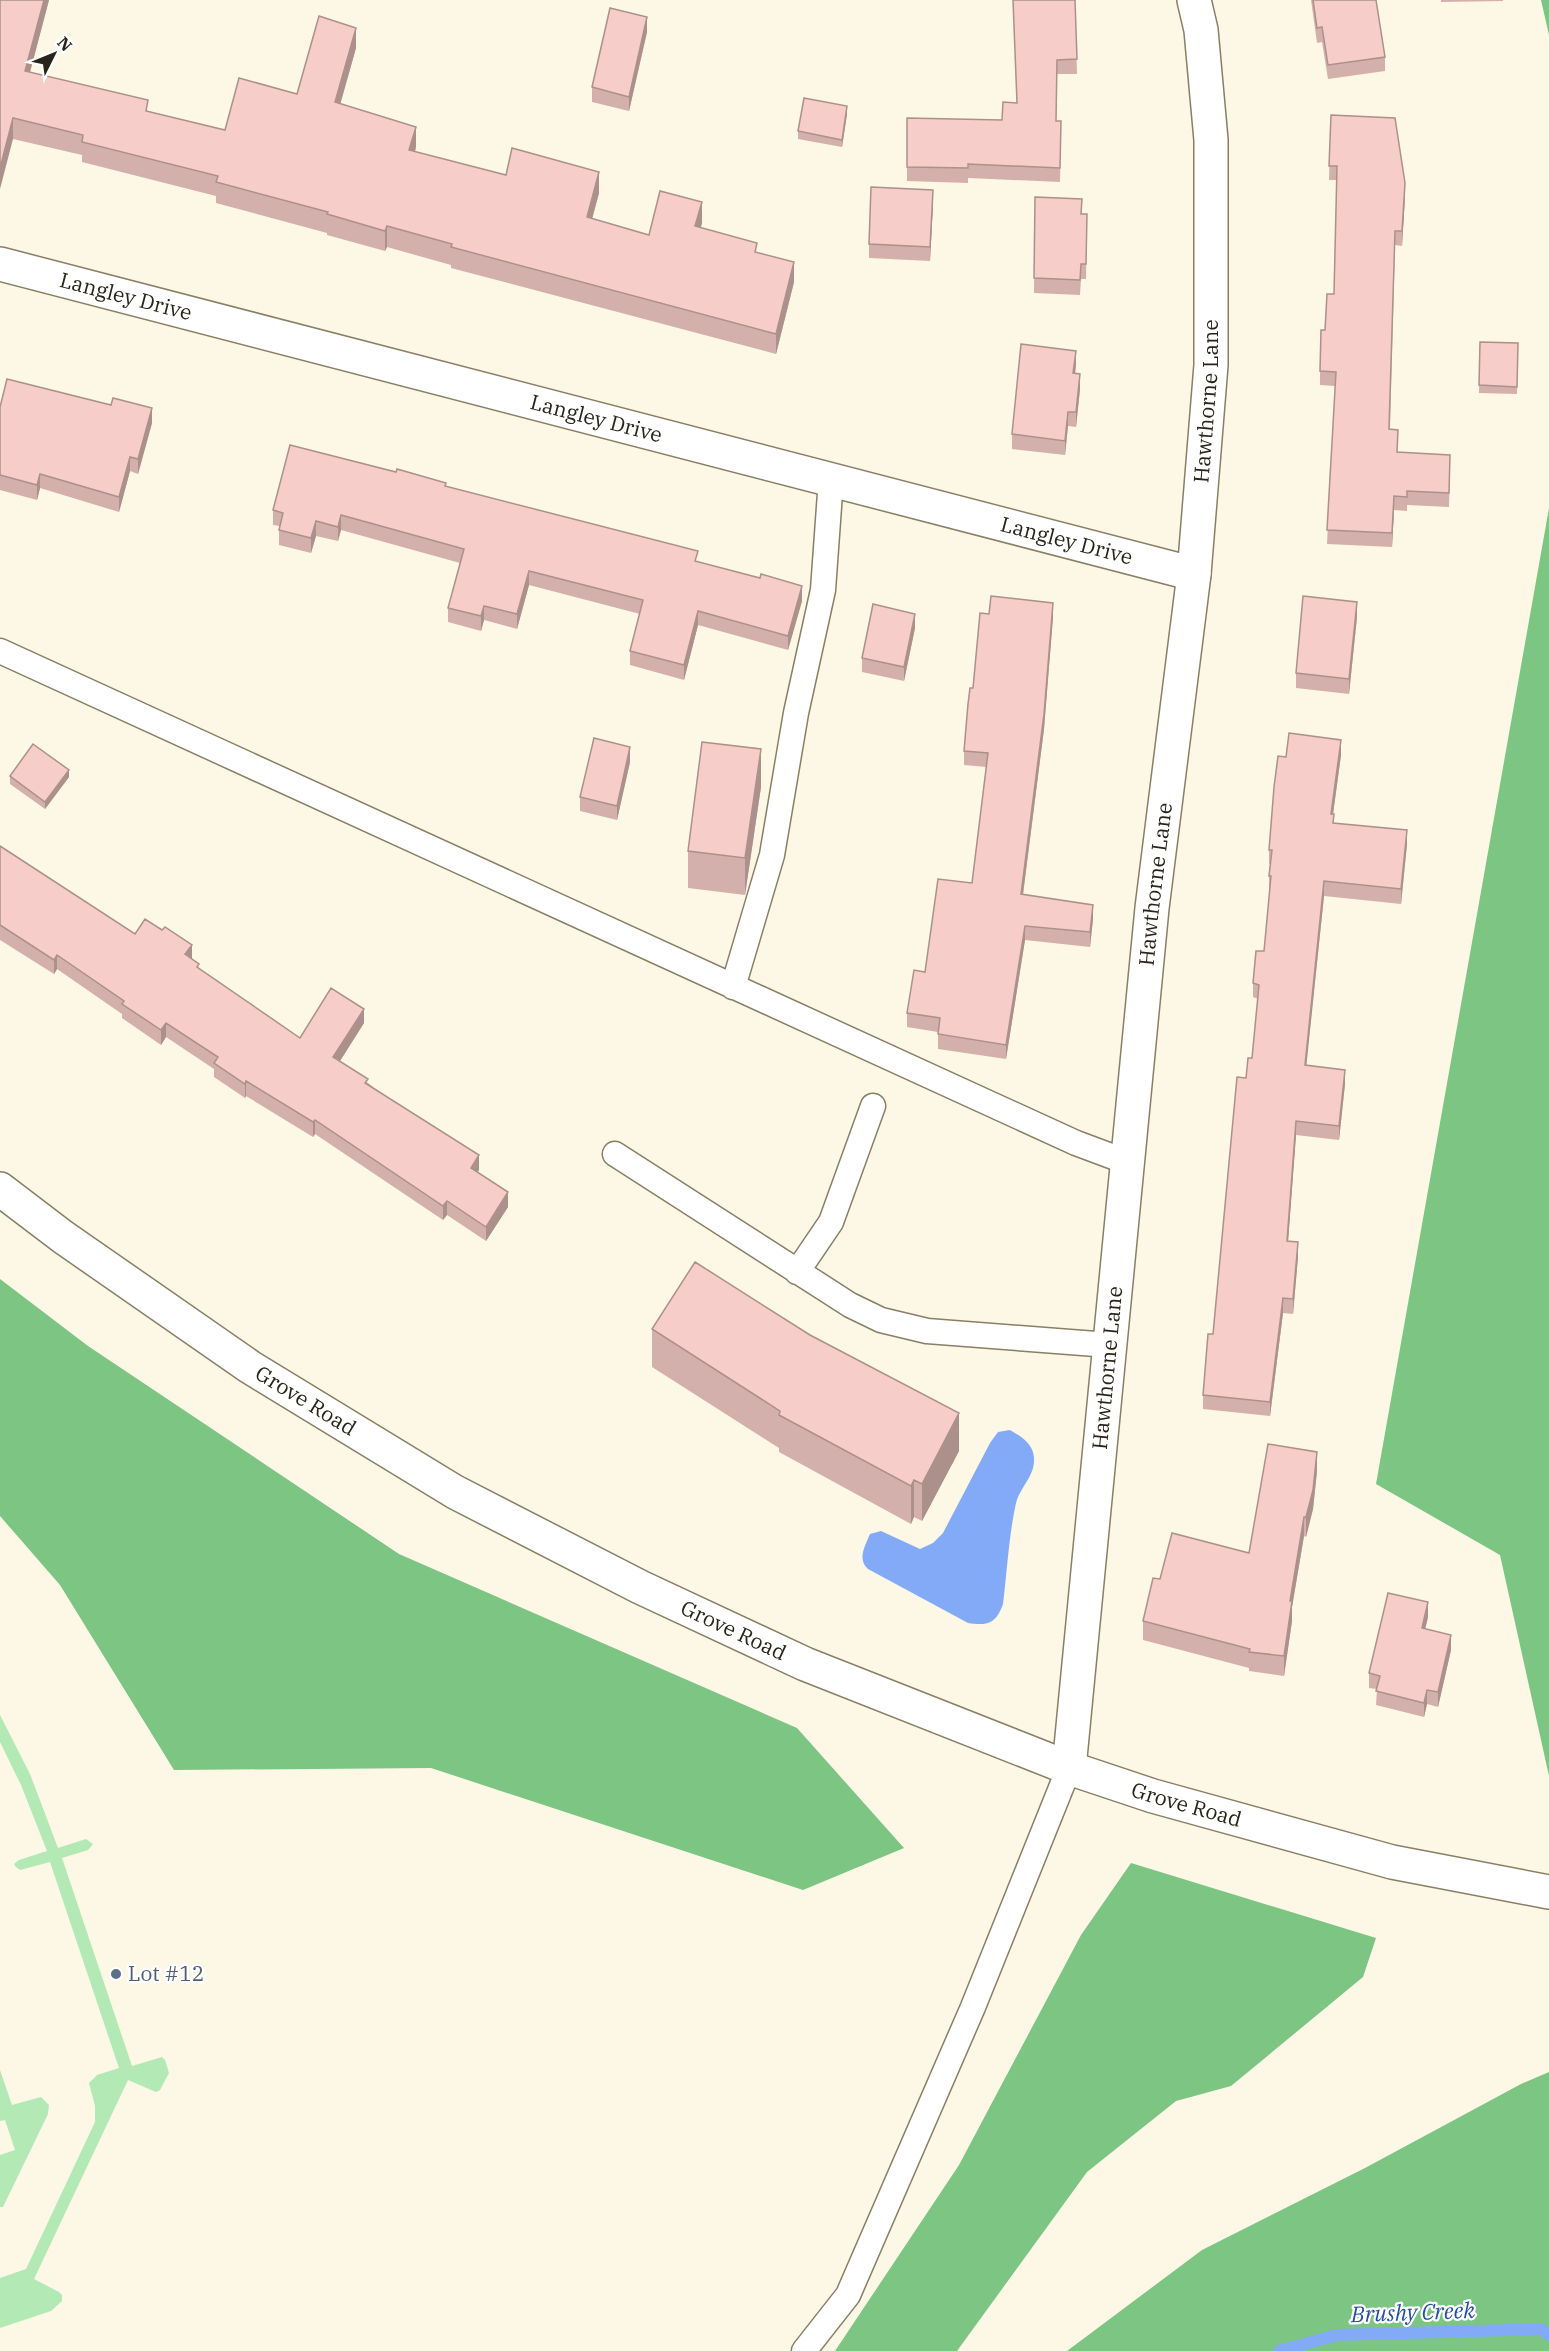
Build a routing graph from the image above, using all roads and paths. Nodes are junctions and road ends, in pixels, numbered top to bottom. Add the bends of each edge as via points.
1 (1194, 0) edge
2 (0, 264) edge
3 (831, 479) junction
4 (1194, 574) junction
5 (0, 651) edge
6 (733, 987) junction
7 (873, 1107) dead end
8 (615, 1154) dead end
9 (1127, 1162) junction
10 (0, 1189) edge
11 (797, 1272) junction
12 (1110, 1345) junction
13 (1069, 1768) junction
14 (1549, 1892) edge
15 (804, 2351) edge

1 - 4 street, Hawthorne Lane via 1201,30 1211,140 1211,365
2 - 3 street, Langley Drive
3 - 4 street, Langley Drive
3 - 6 lane via 823,590 796,713 772,855
4 - 9 street, Hawthorne Lane via 1152,908
5 - 6 lane
6 - 9 lane via 1076,1143
7 - 11 lane via 831,1222
8 - 11 lane
9 - 12 street, Hawthorne Lane
10 - 13 street, Grove Road via 250,1366 455,1492 640,1587 805,1664
11 - 12 lane via 881,1320 927,1331
12 - 13 street, Hawthorne Lane
13 - 14 street, Grove Road via 1153,1796 1392,1862
13 - 15 lane via 973,2007 848,2295

